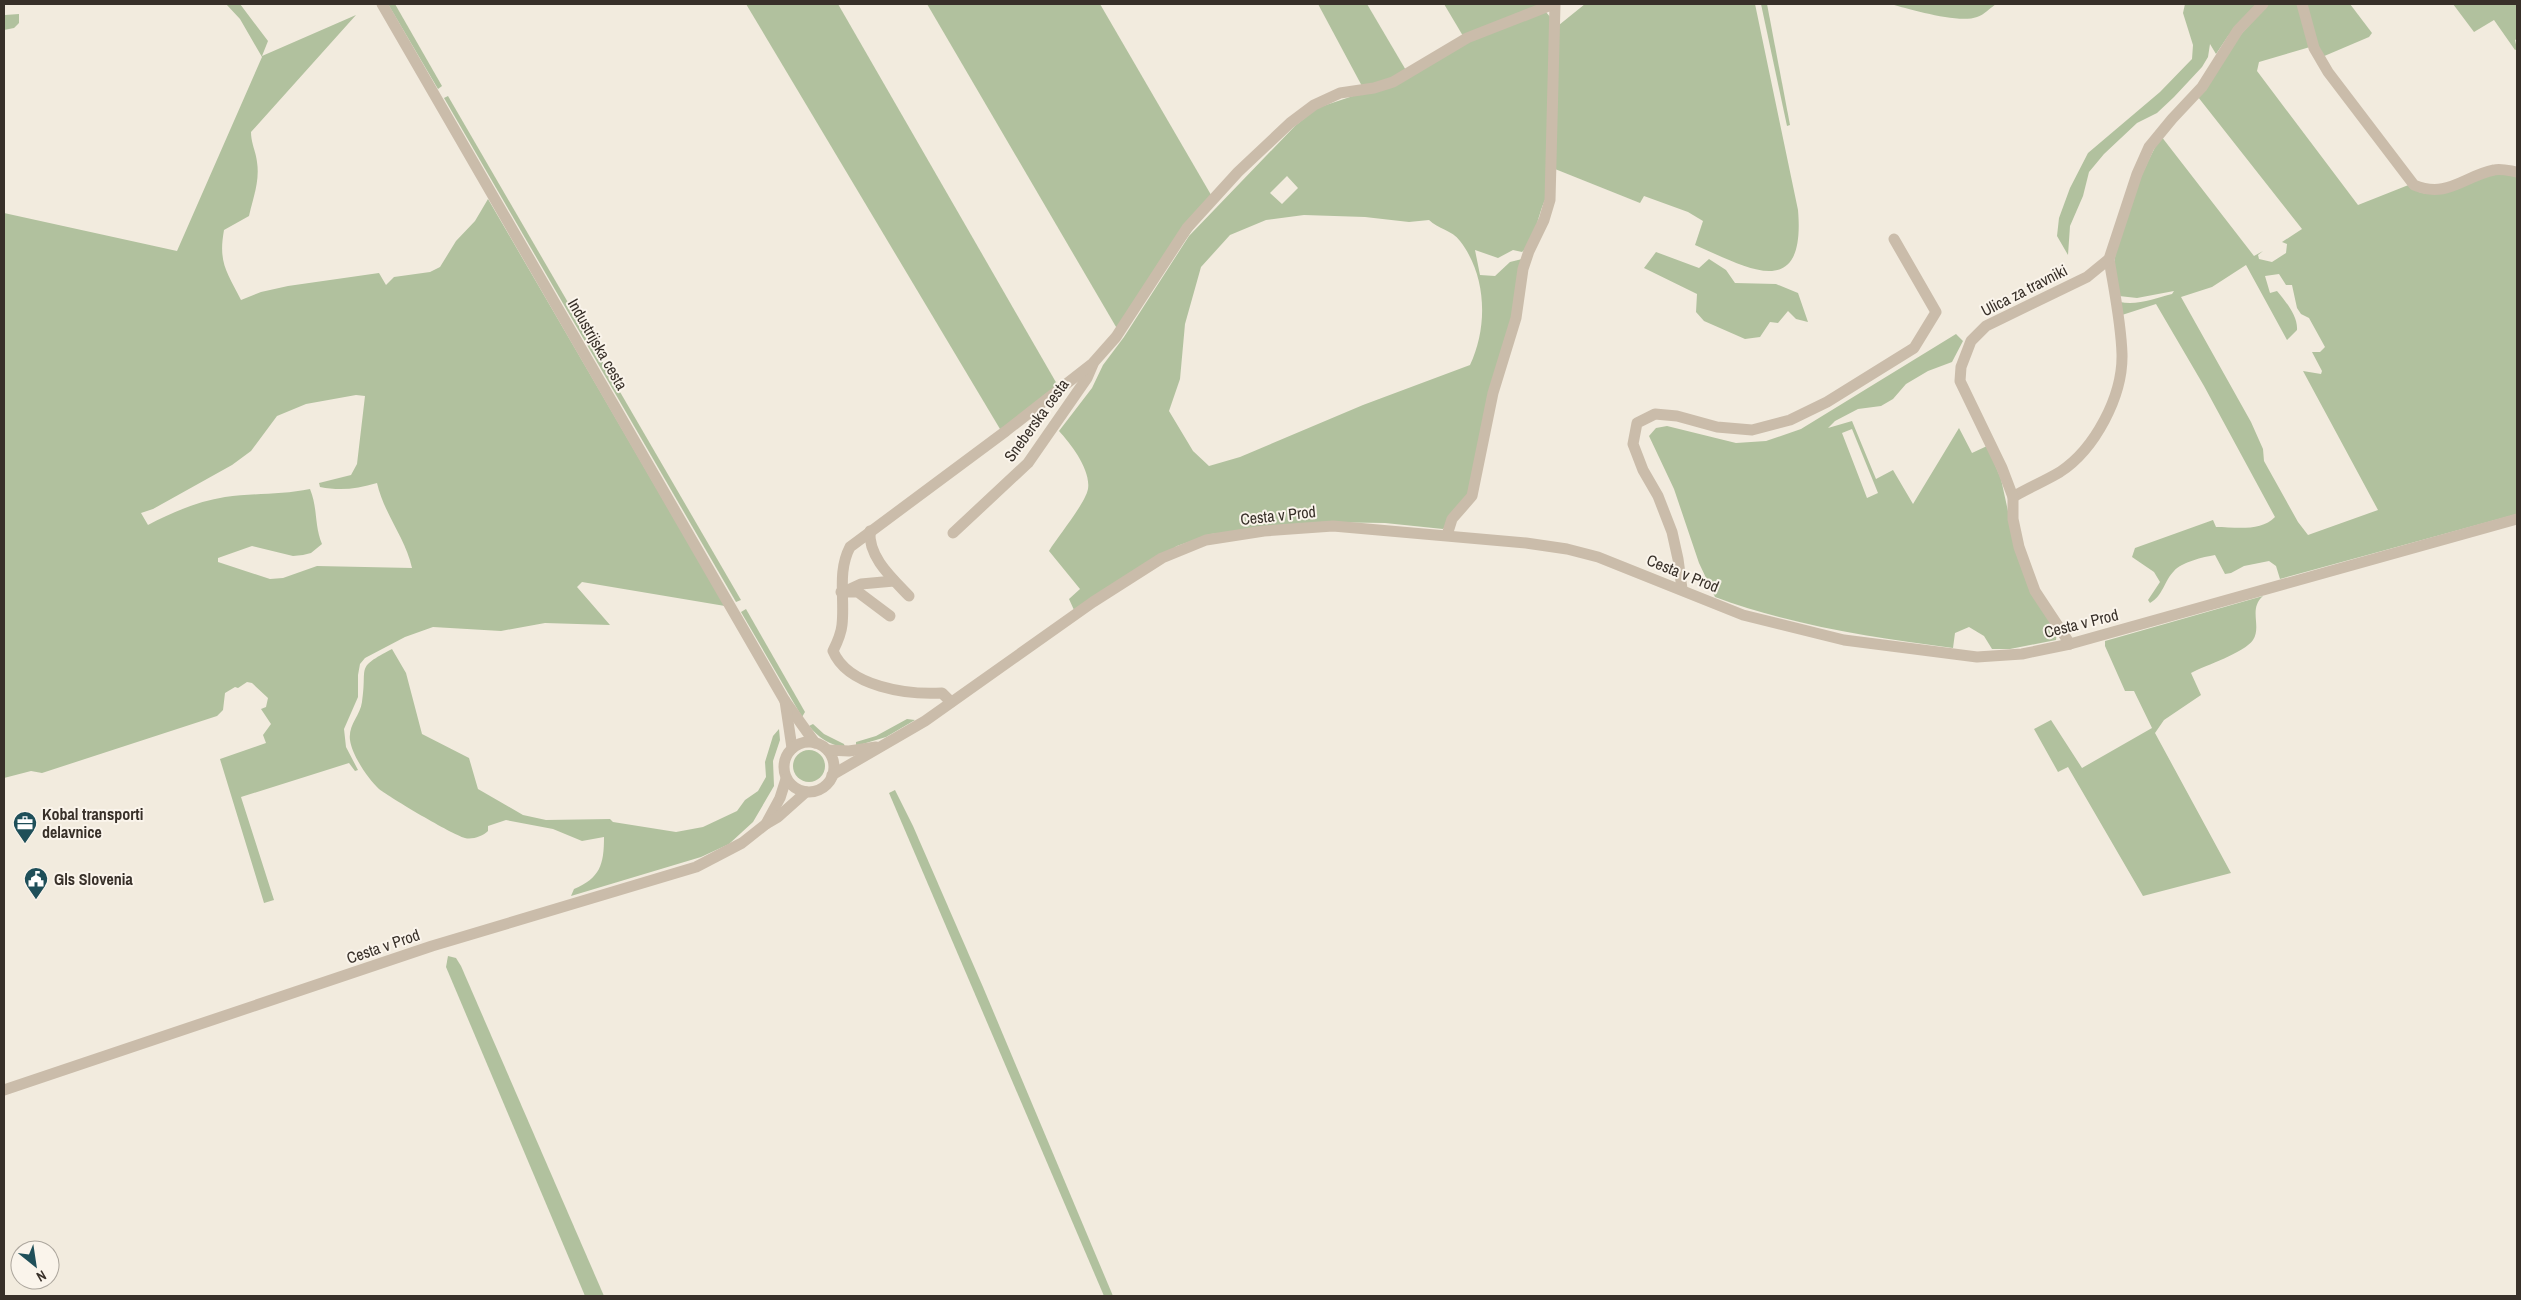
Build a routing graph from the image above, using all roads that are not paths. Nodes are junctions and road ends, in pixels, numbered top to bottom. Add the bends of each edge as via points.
1 (382, 4) edge
2 (1554, 4) edge
3 (2264, 4) edge
4 (2302, 4) edge
5 (2517, 172) edge
6 (1894, 239) dead end
7 (2109, 259) junction
8 (1093, 363) junction
9 (2012, 497) junction
10 (2517, 519) edge
11 (870, 531) junction
12 (953, 533) dead end
13 (1447, 535) junction
14 (894, 581) junction
15 (1682, 589) junction
16 (841, 592) junction
17 (909, 596) dead end
18 (890, 616) dead end
19 (2070, 644) junction
20 (785, 701) junction
21 (951, 702) junction
22 (816, 743) junction
23 (878, 747) junction
24 (792, 748) junction
25 (828, 750) junction
26 (832, 775) junction
27 (786, 779) junction
28 (806, 792) junction
29 (766, 824) junction
30 (4, 1090) edge

1 - 20 street, Industrijska cesta
2 - 8 street via 1467,38 1393,82 1340,93 1314,105 1290,122 1187,228 1116,337
2 - 13 street via 1550,200 1523,269 1516,318 1493,393 1472,496 1452,519
3 - 7 street via 2238,30 2202,87 2149,147
4 - 5 street via 2314,48 2328,72 2414,185 2426,190 2440,190 2495,169
6 - 15 street via 1936,312 1914,348 1827,402 1790,420 1752,430 1717,427 1677,416 1655,414 1637,423 1633,444 1672,532
7 - 9 street via 2122,356 2114,398 2092,442 2075,460
7 - 9 street, Ulica za travniki via 2087,277 1986,326 1971,341 1960,368 1960,381 2002,468
8 - 11 street
8 - 12 street, Sneberska cesta via 1087,378 1028,463
9 - 19 street, Ulica za travniki via 2019,548 2035,591
10 - 19 street, Cesta v Prod
11 - 14 street via 869,543
11 - 16 street via 850,547 844,557
13 - 15 street, Cesta v Prod via 1568,549
13 - 21 street, Cesta v Prod via 1333,526 1264,531 1206,540 1153,564 1093,602
14 - 16 street via 861,584
14 - 17 street
15 - 19 street, Cesta v Prod via 1743,615 1844,640 1977,657 2022,654
16 - 18 street via 858,592
16 - 21 street via 842,625 833,651 837,660 874,685 897,692 942,693
20 - 22 street, Industrijska cesta
20 - 24 street, Industrijska cesta
21 - 23 street, Cesta v Prod via 911,730
22 - 24 street via 803,742
22 - 25 street
23 - 25 street, Cesta v Prod
23 - 26 street, Cesta v Prod
24 - 27 street via 783,766
25 - 26 street via 833,759
26 - 28 street via 819,790
27 - 28 street via 795,788
27 - 29 street
28 - 29 street, Cesta v Prod
29 - 30 street, Cesta v Prod via 738,846 696,867 432,946

